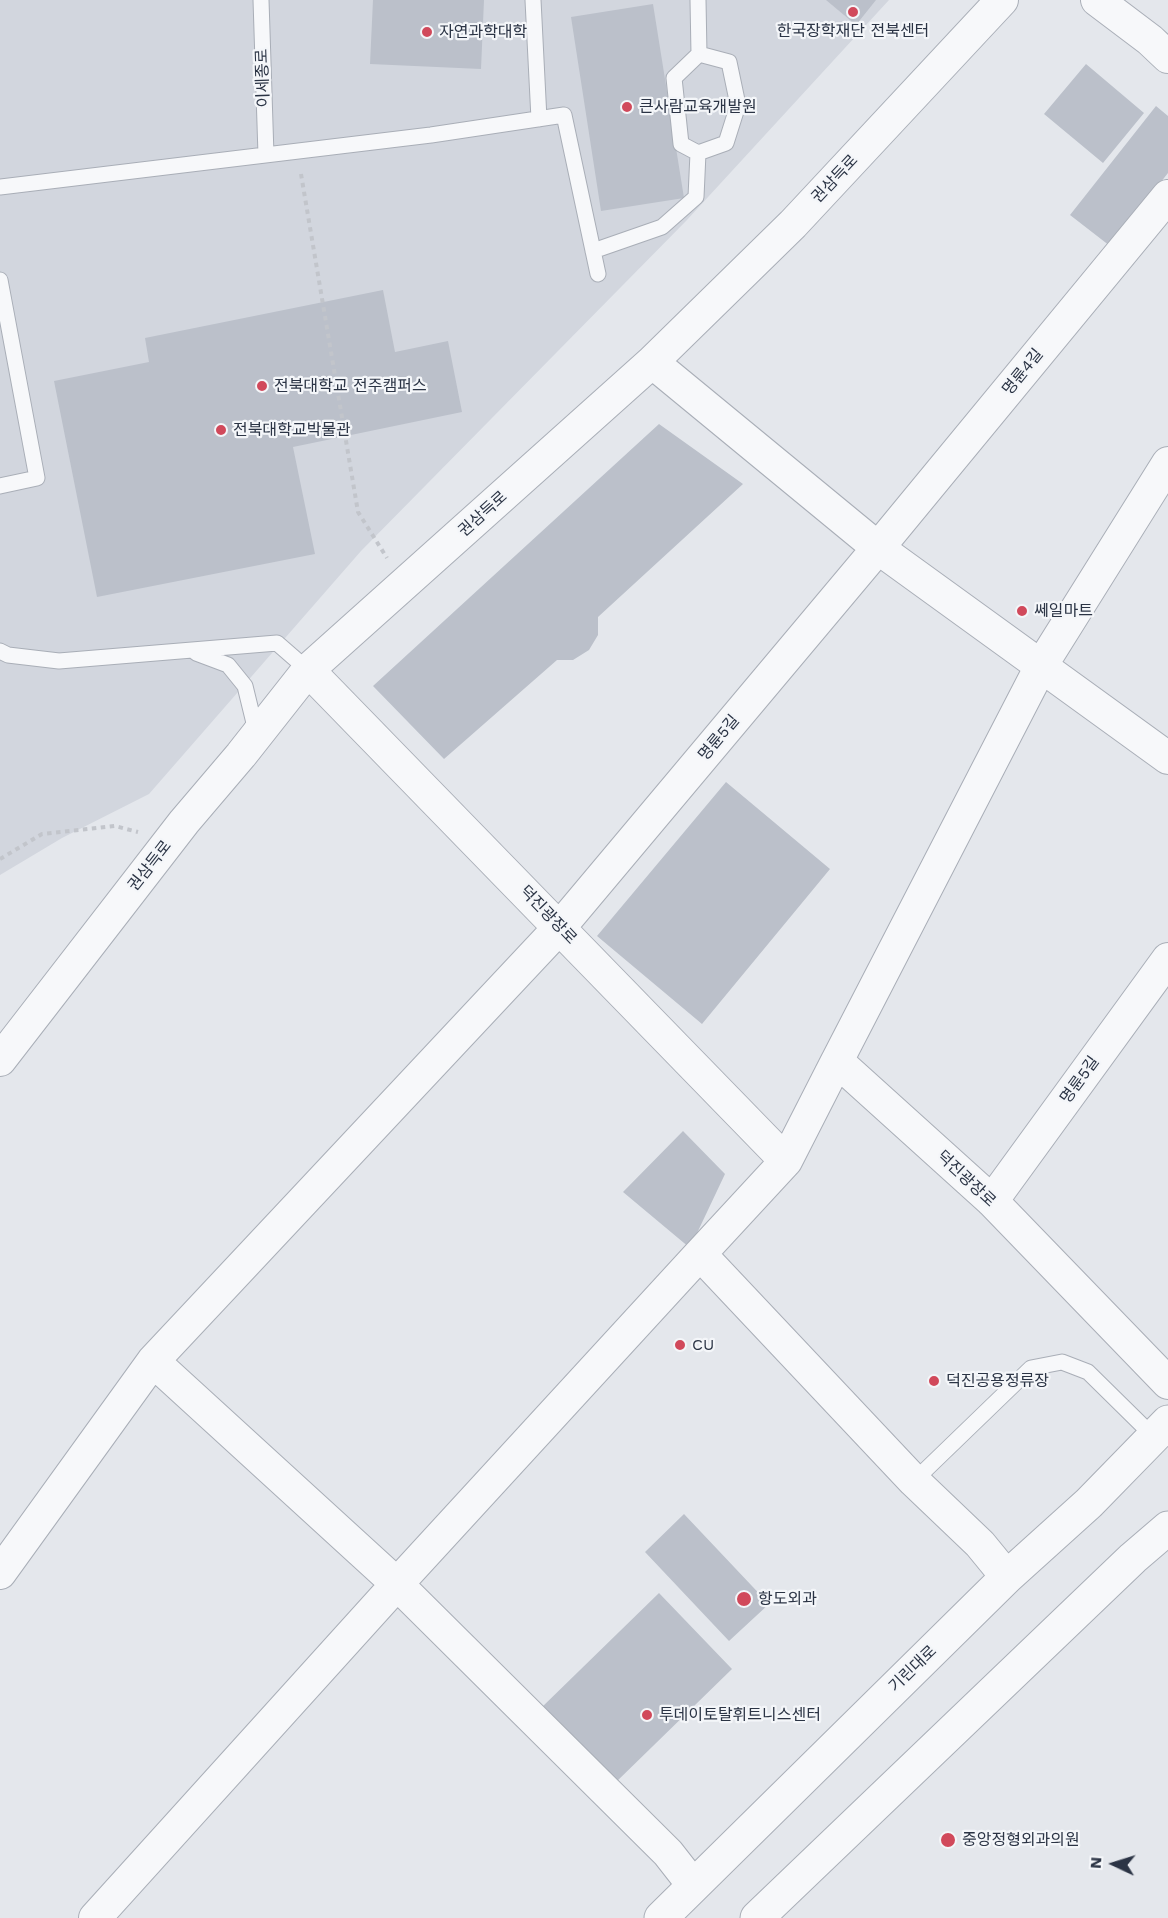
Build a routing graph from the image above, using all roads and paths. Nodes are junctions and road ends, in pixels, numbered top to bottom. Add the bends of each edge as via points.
1 (261, 0) edge
2 (533, 0) edge
3 (698, 0) edge
4 (1002, 0) edge
5 (1097, 0) edge
6 (699, 54) junction
7 (1168, 57) edge
8 (539, 119) junction
9 (698, 153) junction
10 (266, 155) junction
11 (301, 174) dead end
12 (0, 188) edge
13 (1168, 196) edge
14 (593, 251) junction
15 (598, 274) dead end
16 (0, 280) edge
17 (652, 362) junction
18 (1168, 463) edge
19 (0, 486) edge
20 (878, 549) junction
21 (391, 563) dead end
22 (0, 651) edge
23 (190, 651) junction
24 (1041, 666) junction
25 (308, 670) junction
26 (241, 755) junction
27 (1168, 758) edge
28 (142, 834) dead end
29 (0, 859) edge
30 (560, 927) junction
31 (1168, 959) edge
32 (0, 1060) edge
33 (837, 1061) junction
34 (786, 1161) junction
35 (992, 1202) junction
36 (700, 1254) junction
37 (153, 1361) junction
38 (1168, 1383) edge
39 (1163, 1439) edge
40 (914, 1481) junction
41 (1168, 1527) edge
42 (0, 1573) edge
43 (1007, 1577) junction
44 (397, 1584) junction
45 (693, 1885) junction
46 (95, 1918) edge
47 (661, 1918) edge
48 (757, 1918) edge

1 - 10 lane, 이세종로
2 - 8 lane
3 - 6 lane
4 - 17 street, 권삼득로 via 793,224
5 - 7 street
6 - 9 lane via 674,78 681,144
6 - 9 lane via 729,62 738,105 726,143
8 - 10 lane
8 - 14 lane via 564,115
9 - 14 lane via 696,197 662,227
10 - 12 lane
11 - 21 path via 358,512
13 - 20 street, 명륜4길
14 - 15 lane
16 - 19 lane via 37,478
17 - 20 street
17 - 25 street, 권삼득로
18 - 24 street
20 - 24 street
20 - 30 street, 명륜5길
22 - 23 lane via 59,661
23 - 25 lane via 277,643
23 - 26 lane via 228,665 245,686 254,723
24 - 27 street
24 - 33 street
25 - 26 street, 권삼득로
25 - 30 street, 덕진광장로
26 - 32 street, 권삼득로 via 184,822
28 - 29 path via 115,826 42,834
30 - 34 street, 덕진광장로
30 - 37 street, 명륜5길
31 - 35 street, 명륜5길
33 - 34 street
33 - 35 street, 덕진광장로
34 - 36 street
35 - 38 street, 덕진광장로
36 - 40 street
36 - 44 street
37 - 42 street, 명륜5길
37 - 44 street
39 - 40 lane via 1088,1372 1062,1362 1031,1368
39 - 43 street, 기린대로
40 - 43 street via 980,1544
41 - 48 street
43 - 45 street, 기린대로
44 - 45 street via 668,1852
44 - 46 street
45 - 47 street, 기린대로

